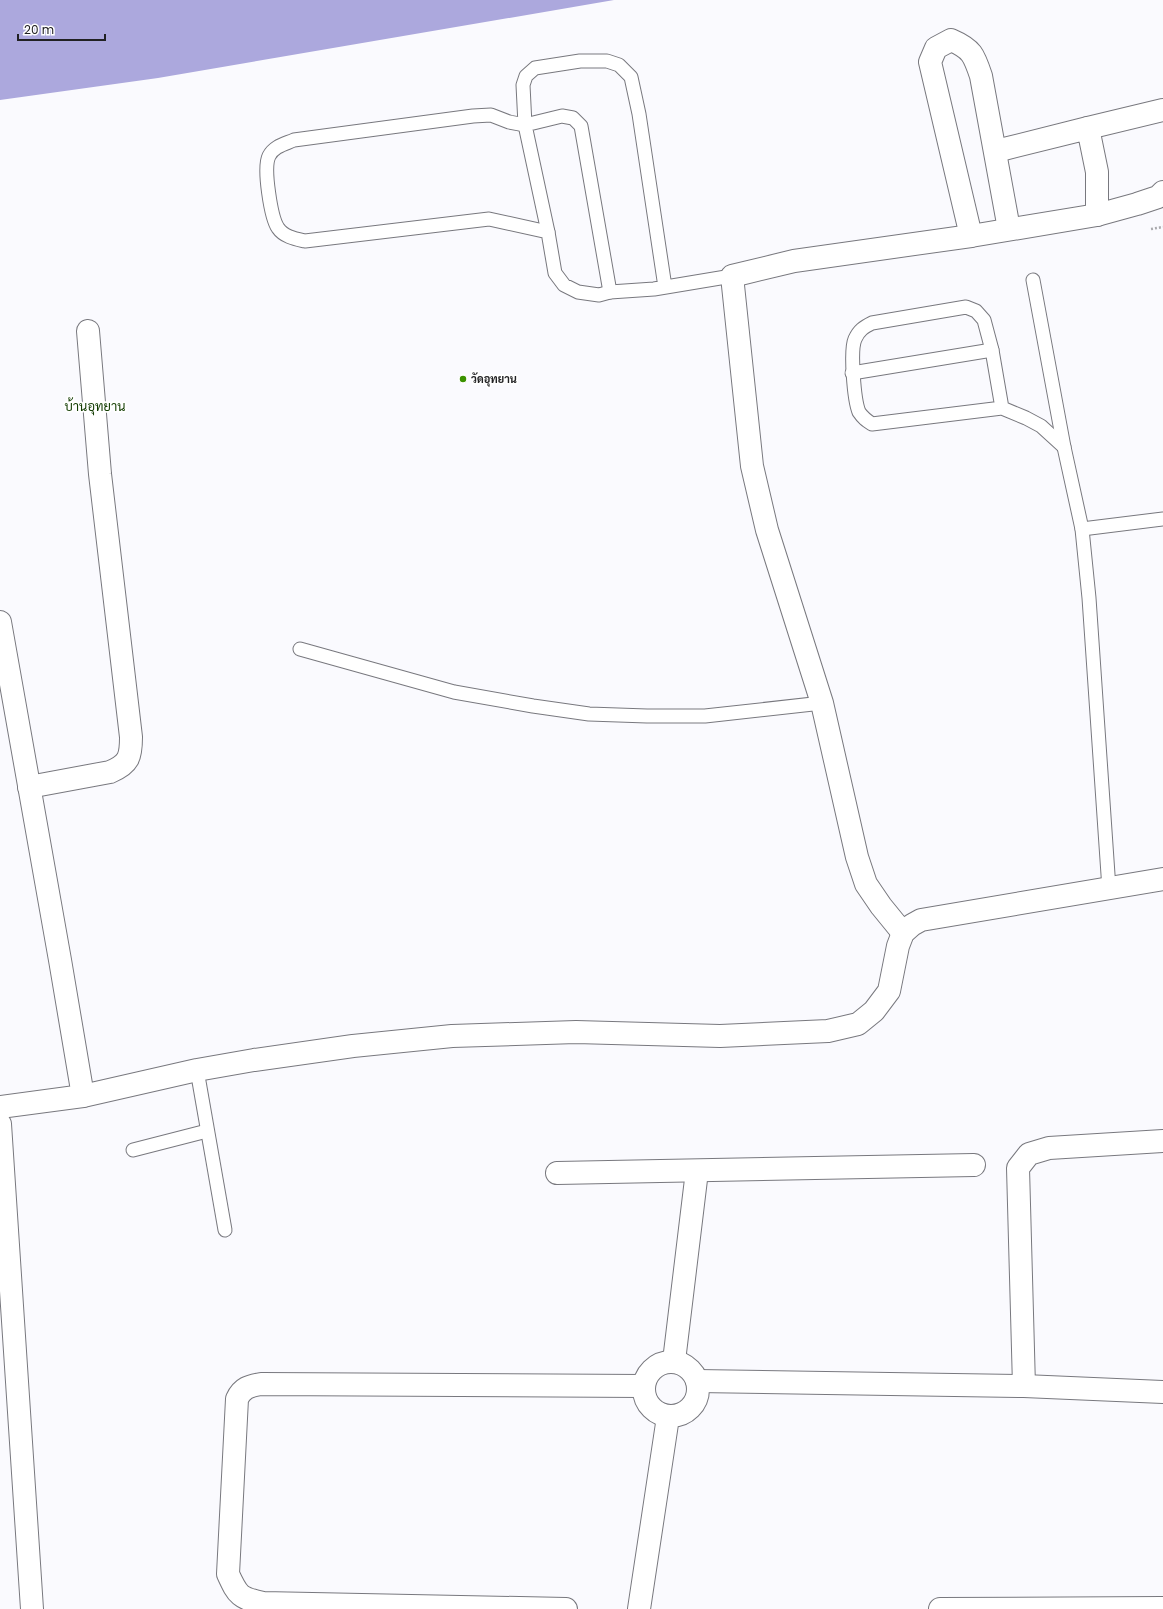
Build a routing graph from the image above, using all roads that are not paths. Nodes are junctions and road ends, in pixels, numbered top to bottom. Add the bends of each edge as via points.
1 (1163, 110) edge
2 (525, 125) junction
3 (1088, 128) junction
4 (996, 151) junction
5 (1163, 192) edge
6 (1096, 215) junction
7 (1009, 229) junction
8 (548, 232) junction
9 (971, 236) junction
10 (732, 276) junction
11 (1033, 280) dead end
12 (665, 287) junction
13 (610, 292) junction
14 (88, 331) dead end
15 (992, 350) junction
16 (852, 373) junction
17 (1002, 408) junction
18 (1064, 447) junction
19 (1163, 519) edge
20 (1082, 529) junction
21 (0, 622) edge
22 (300, 649) dead end
23 (822, 703) junction
24 (29, 787) junction
25 (1163, 879) edge
26 (1109, 889) junction
27 (904, 933) junction
28 (197, 1070) junction
29 (83, 1096) junction
30 (0, 1107) edge
31 (0, 1124) edge
32 (207, 1130) junction
33 (1163, 1141) edge
34 (133, 1150) dead end
35 (974, 1165) dead end
36 (697, 1171) junction
37 (557, 1174) dead end
38 (225, 1230) dead end
39 (674, 1361) junction
40 (697, 1381) junction
41 (643, 1386) junction
42 (1024, 1386) junction
43 (1163, 1392) edge
44 (668, 1417) junction
45 (1163, 1608) edge
46 (32, 1609) edge
47 (566, 1609) edge
48 (639, 1609) edge
49 (940, 1609) edge

1 - 3 street
2 - 8 lane
2 - 8 lane via 491,116 473,116 294,140 276,147 269,156 266,168 273,216 278,229 290,238 305,241 489,219
2 - 12 lane via 523,85 526,76 535,68 580,61 607,61 619,65 630,77 639,114
2 - 13 lane via 562,116 573,118 581,126
3 - 4 street
3 - 6 street via 1097,172
4 - 7 street
4 - 9 street via 981,76 974,56 965,46 951,40 936,48 930,62
5 - 6 street via 1158,197 1138,204
6 - 7 street
7 - 9 street
8 - 13 lane via 555,273 564,285 578,292 599,295
9 - 10 street via 794,261
10 - 12 lane
10 - 23 street via 752,466 767,530
11 - 18 lane
12 - 13 lane
14 - 24 street via 100,474 131,750 128,760 120,768 110,772
15 - 16 lane
15 - 16 lane via 984,320 976,311 966,307 872,322 861,328 854,340
15 - 17 lane
16 - 17 lane via 859,410 864,419 872,424
17 - 18 lane via 1041,426
18 - 20 lane
19 - 20 lane
20 - 26 lane
21 - 24 street
22 - 23 lane via 454,692 589,714 705,716
23 - 27 street via 857,857 866,884
24 - 29 street
25 - 26 street
26 - 27 street via 921,920
27 - 28 street via 898,946 889,991 874,1011 858,1024 828,1031 720,1036 576,1032 452,1036 353,1046
28 - 29 street
28 - 32 lane
29 - 30 street
31 - 46 street
32 - 34 lane
32 - 38 lane
33 - 42 street via 1049,1148 1029,1154 1018,1168
35 - 36 street
36 - 37 street
36 - 39 street
39 - 40 street via 684,1364 692,1371
39 - 41 street via 653,1368 646,1376
40 - 42 street
40 - 44 street via 699,1392 695,1402 679,1416
41 - 44 street via 644,1397 649,1407 657,1414
41 - 47 street via 261,1384 250,1386 241,1392 237,1400 228,1574 235,1590 245,1599 263,1603
42 - 43 street
44 - 48 street
45 - 49 street

